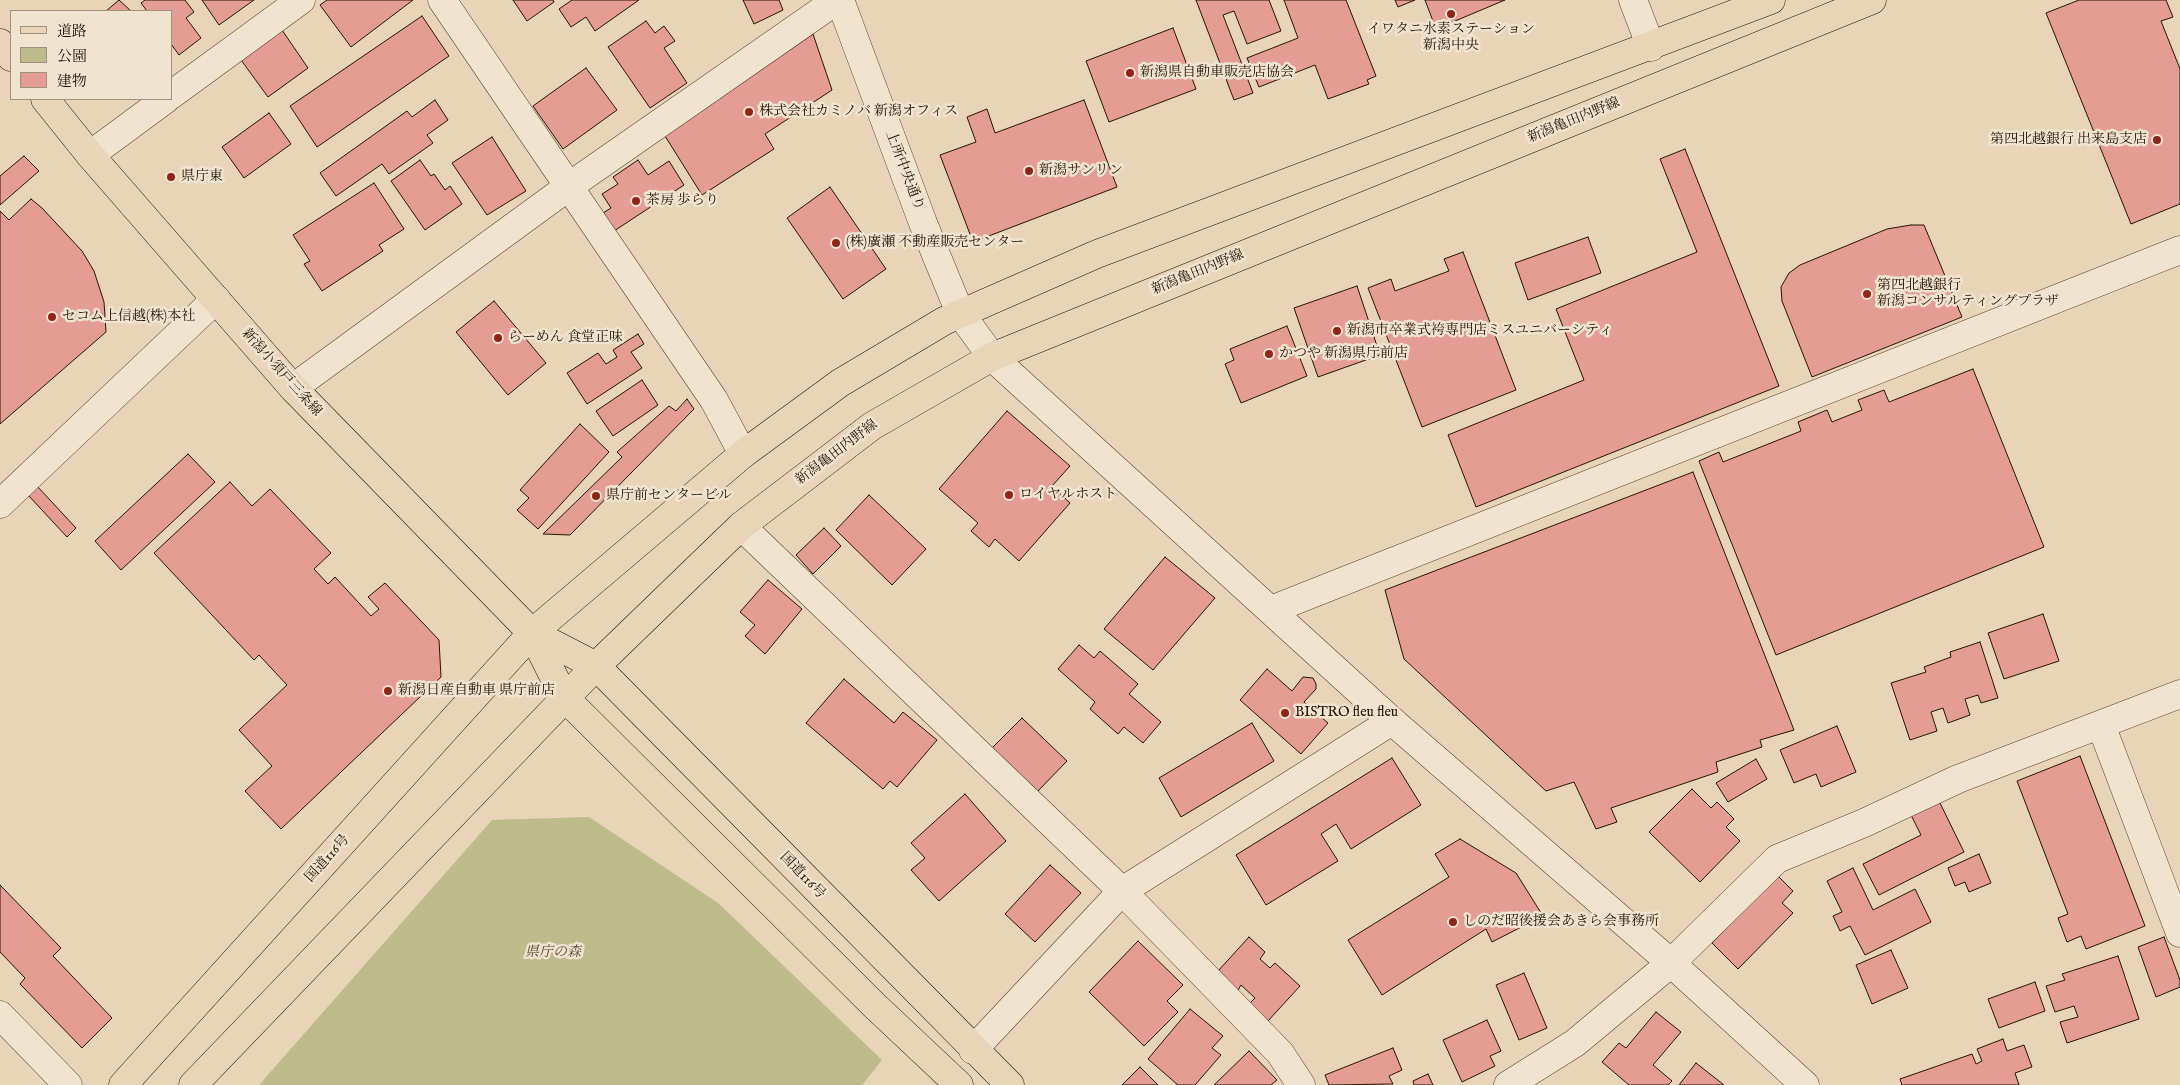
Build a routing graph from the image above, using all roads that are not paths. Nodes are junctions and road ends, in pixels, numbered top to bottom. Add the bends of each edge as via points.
1 (301, 0) edge
2 (442, 0) edge
3 (838, 0) edge
4 (1632, 0) edge
5 (1771, 0) edge
6 (1872, 0) edge
7 (0, 43) edge
8 (1651, 47) junction
9 (10, 56) edge
10 (172, 94) edge
11 (46, 100) edge
12 (165, 100) edge
13 (90, 155) junction
14 (568, 187) junction
15 (2180, 250) edge
16 (216, 299) junction
17 (960, 313) junction
18 (992, 357) junction
19 (293, 388) junction
20 (743, 454) junction
21 (0, 504) edge
22 (741, 526) junction
23 (1271, 610) junction
24 (532, 634) junction
25 (596, 666) junction
26 (2180, 694) edge
27 (564, 697) junction
28 (1392, 721) junction
29 (2101, 724) junction
30 (1122, 891) junction
31 (2180, 933) edge
32 (1671, 963) junction
33 (0, 1015) edge
34 (972, 1050) junction
35 (68, 1085) edge
36 (123, 1085) edge
37 (193, 1085) edge
38 (959, 1085) edge
39 (1010, 1085) edge
40 (1301, 1085) edge
41 (1508, 1085) edge
42 (1805, 1085) edge

1 - 10 street
2 - 14 street
3 - 14 street
3 - 17 street, 上所中央通り
4 - 8 street
5 - 8 main road
6 - 18 main road, 新潟亀田内野線
7 - 9 main road
8 - 17 main road via 1096,254
11 - 13 main road, 新潟小須戸三条線
12 - 13 street
13 - 16 main road, 新潟小須戸三条線
14 - 19 street
14 - 20 street via 714,400
15 - 23 street
16 - 19 main road, 新潟小須戸三条線
16 - 21 street
17 - 18 street, 上所中央通り
17 - 20 main road via 840,383
18 - 22 main road, 新潟亀田内野線 via 872,426
18 - 23 street, 上所中央通り
19 - 24 main road, 新潟小須戸三条線
20 - 24 main road
22 - 25 main road, 新潟亀田内野線
22 - 30 street
23 - 28 street, 上所中央通り
24 - 25 main road, 国道116号
24 - 27 main road
24 - 36 main road, 国道116号
25 - 27 main road
25 - 34 main road, 国道116号
26 - 29 street
27 - 37 main road
27 - 38 main road
28 - 30 street
28 - 32 street, 上所中央通り
29 - 31 street
29 - 32 street via 1958,778 1864,823 1777,859
30 - 34 street
30 - 40 street via 1280,1053
32 - 41 street via 1575,1044
32 - 42 street, 上所中央通り
33 - 35 street
34 - 39 main road, 国道116号

